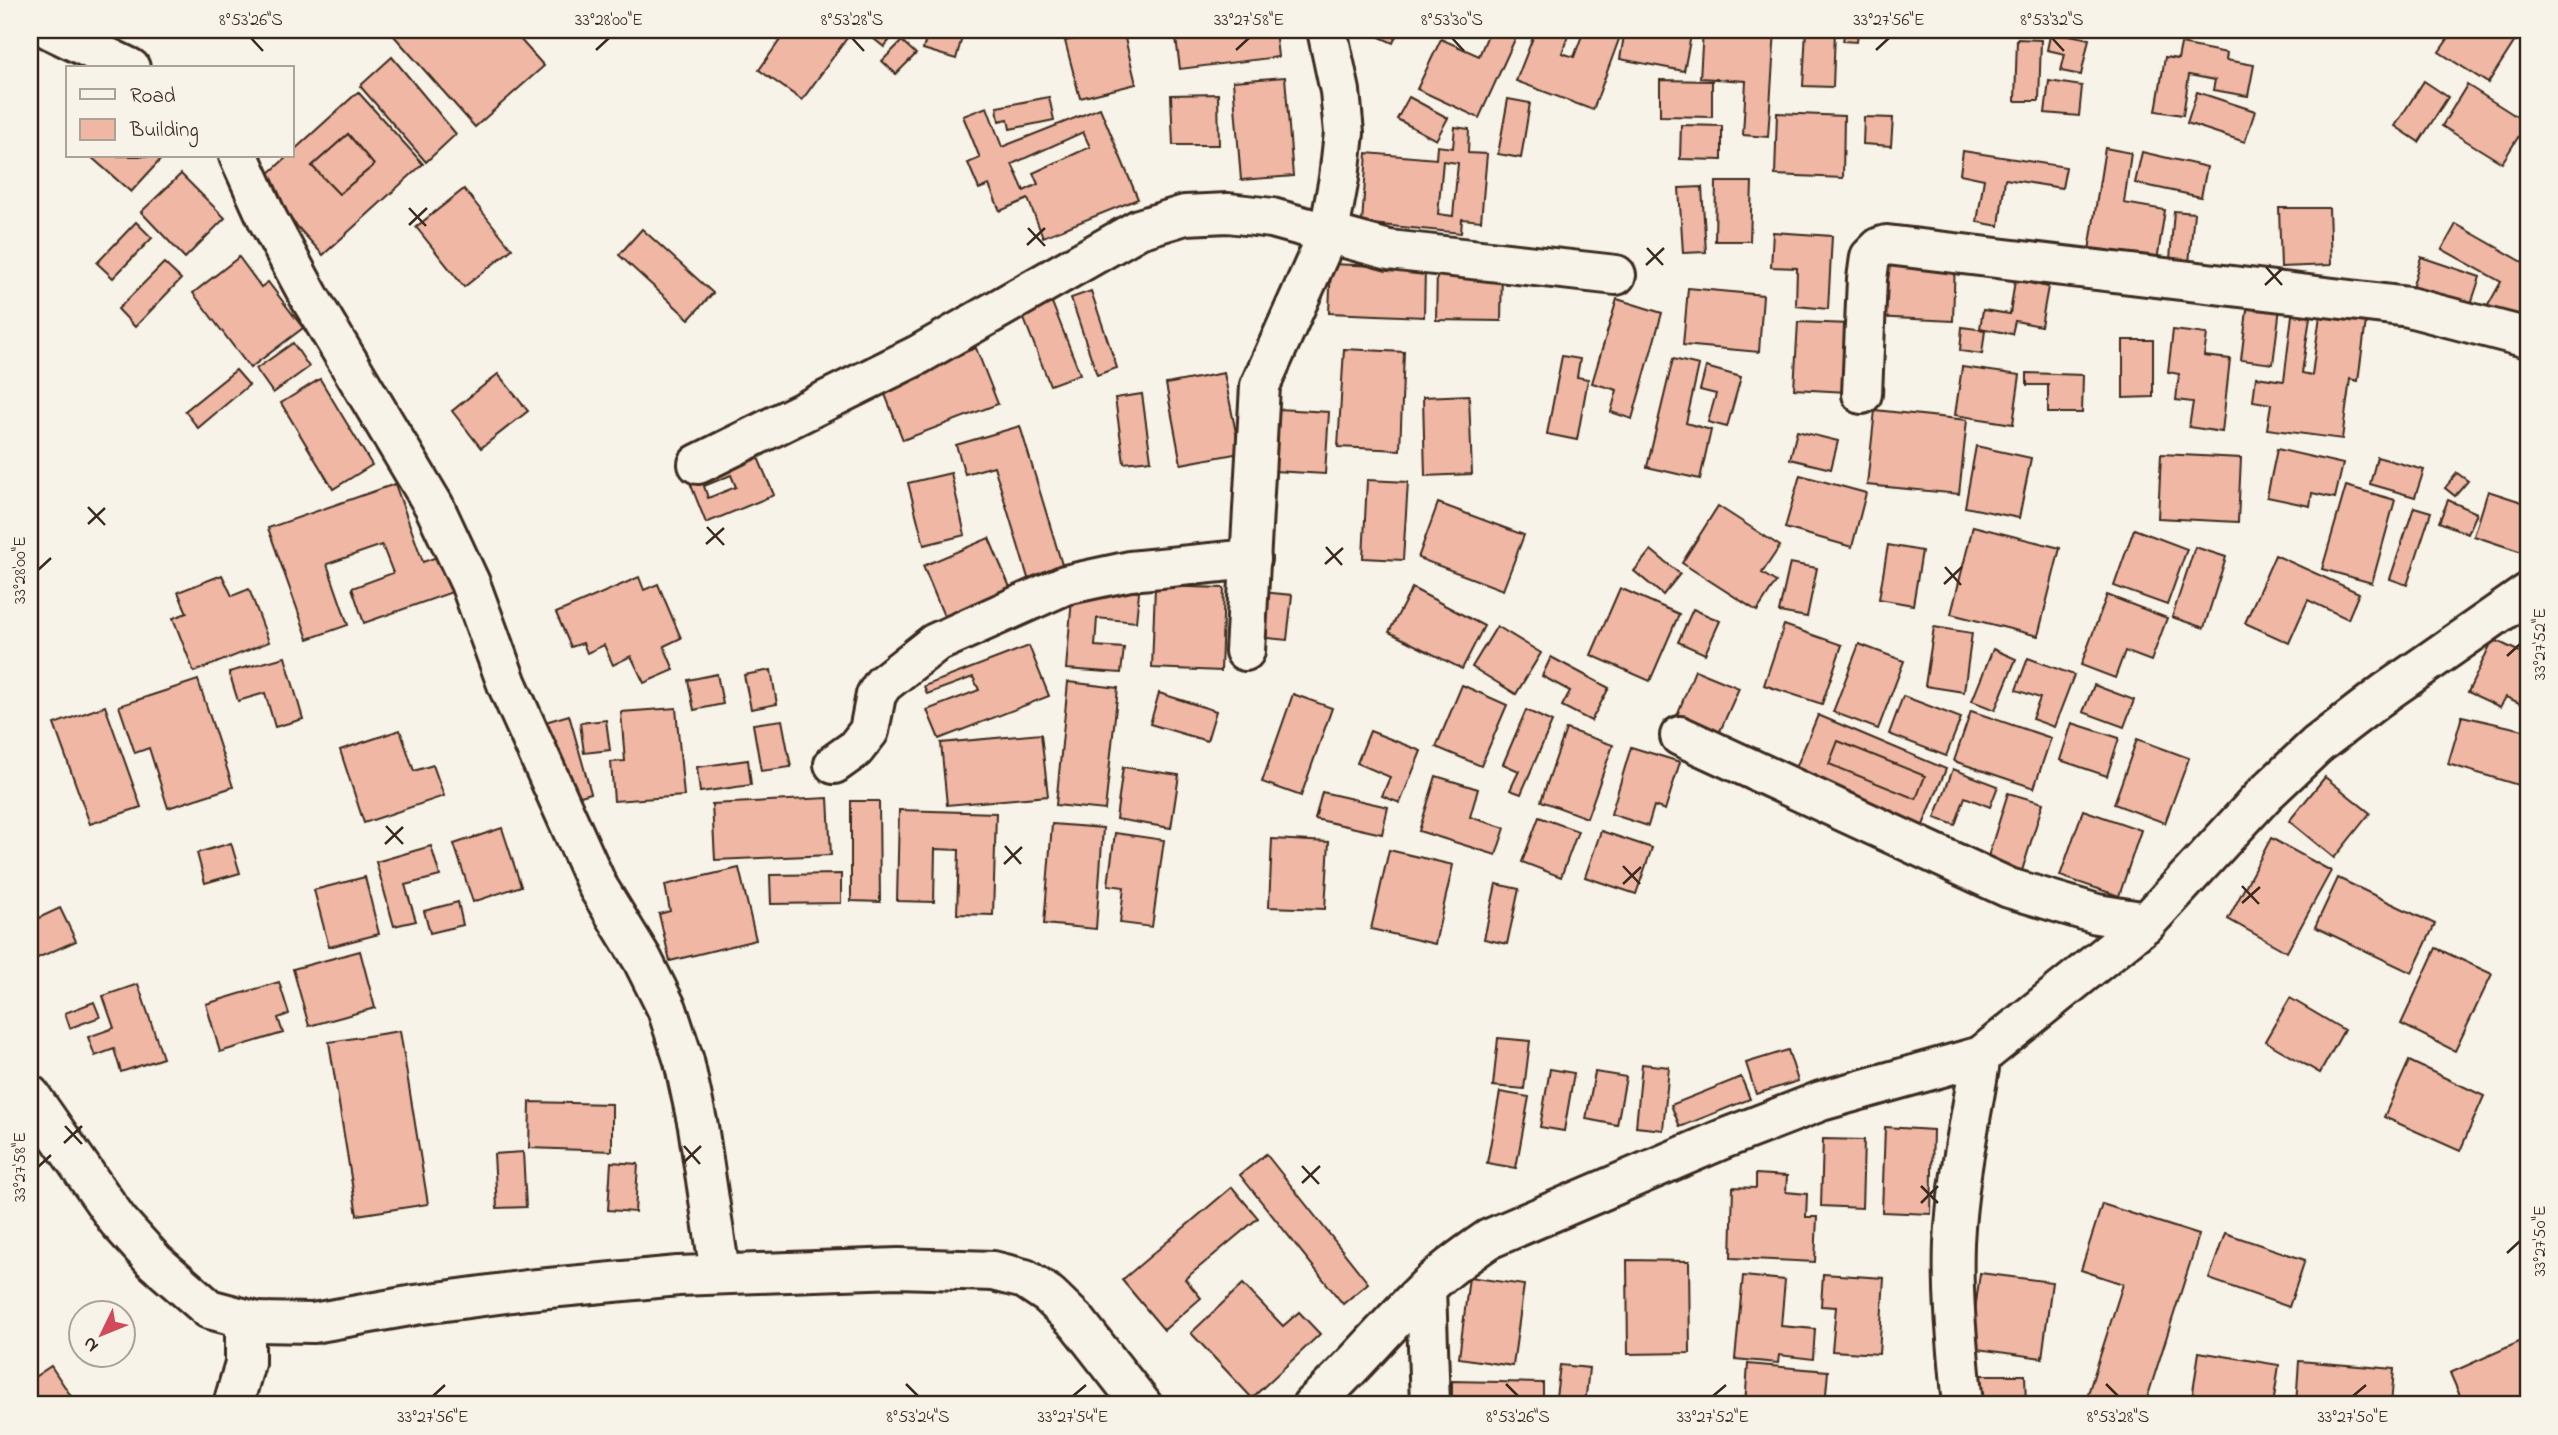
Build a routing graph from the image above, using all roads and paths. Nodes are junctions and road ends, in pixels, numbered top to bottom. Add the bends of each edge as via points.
1 (51, 30) edge
2 (1327, 30) edge
3 (126, 66) edge
4 (240, 158) edge
5 (1329, 232) junction
6 (1616, 275) dead end
7 (2528, 338) edge
8 (1862, 394) dead end
9 (698, 464) dead end
10 (1251, 559) junction
11 (2528, 593) edge
12 (1245, 651) dead end
13 (1681, 736) dead end
14 (834, 764) dead end
15 (2147, 922) junction
16 (1981, 1056) junction
17 (30, 1095) edge
18 (720, 1273) junction
19 (1426, 1288) junction
20 (258, 1322) junction
21 (233, 1405) edge
22 (1142, 1405) edge
23 (1312, 1405) edge
24 (1430, 1405) edge
25 (1963, 1405) edge

1 - 3 street
2 - 5 street via 1344,133
4 - 18 street via 310,298 433,506 598,887 667,1009 698,1126
5 - 6 street via 1389,250
5 - 9 street via 1228,213 1185,215 1139,229 918,355
5 - 10 street via 1261,386
7 - 8 street via 2409,307 1887,245 1870,257
10 - 12 street
10 - 14 street via 1130,572 1065,585 935,643 883,684 876,695 869,732
11 - 15 street via 2317,745 2265,794
13 - 15 street via 2009,888 2097,914
15 - 16 street
16 - 19 street via 1821,1101 1723,1139 1489,1239
16 - 25 street via 1954,1244
17 - 20 street via 118,1221 155,1262 209,1310
18 - 20 street via 527,1290 313,1323
18 - 22 street via 898,1268 993,1271 1025,1279 1077,1322
19 - 23 street
19 - 24 street
20 - 21 street via 245,1326 244,1363

